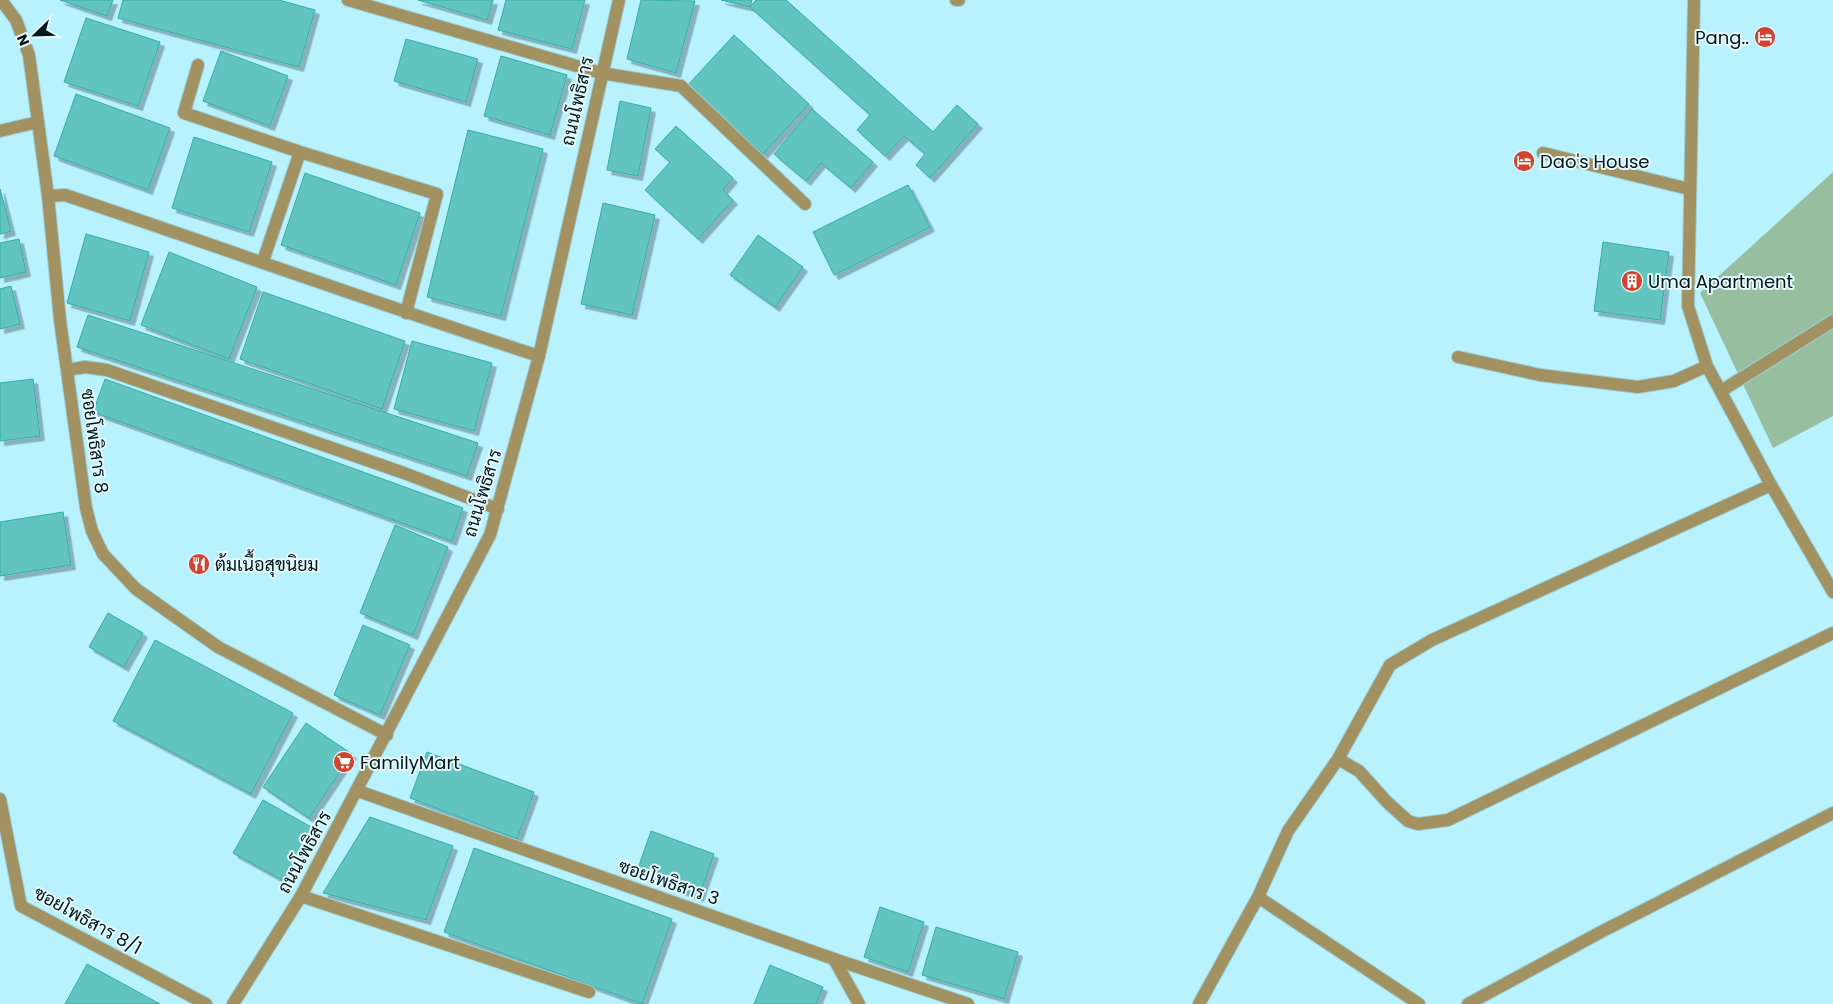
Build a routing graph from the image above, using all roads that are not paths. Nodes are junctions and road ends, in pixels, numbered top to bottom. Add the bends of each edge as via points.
1 (1, 0) edge
2 (348, 0) edge
3 (619, 0) edge
4 (1694, 0) edge
5 (198, 65) dead end
6 (601, 73) junction
7 (38, 122) junction
8 (0, 131) edge
9 (300, 152) junction
10 (1543, 152) dead end
11 (1689, 190) junction
12 (48, 196) junction
13 (804, 204) dead end
14 (263, 262) junction
15 (406, 313) junction
16 (1833, 321) edge
17 (538, 356) junction
18 (1458, 357) dead end
19 (1708, 366) junction
20 (67, 370) junction
21 (1721, 391) junction
22 (1771, 485) junction
23 (498, 509) junction
24 (1833, 592) edge
25 (1833, 633) edge
26 (387, 735) junction
27 (1338, 759) junction
28 (358, 791) junction
29 (0, 799) edge
30 (1833, 813) edge
31 (301, 896) junction
32 (1258, 897) junction
33 (834, 959) junction
34 (589, 992) dead end
35 (206, 1004) edge
36 (233, 1004) edge
37 (859, 1004) edge
38 (968, 1004) edge
39 (1199, 1004) edge
40 (1419, 1004) edge
41 (1468, 1004) edge

1 - 7 street, ซอยโพธิสาร 8 via 16,20 29,55
2 - 6 street
3 - 6 street, ถนนโพธิสาร
4 - 11 street
5 - 9 street via 184,113
6 - 13 street via 681,86
6 - 17 street, ถนนโพธิสาร
7 - 8 street
7 - 12 street, ซอยโพธิสาร 8
9 - 14 street
9 - 15 street via 437,194
10 - 11 street
11 - 19 street via 1688,306
12 - 14 street via 64,195
12 - 20 street, ซอยโพธิสาร 8
14 - 15 street
15 - 17 street
16 - 21 street
17 - 23 street, ถนนโพธิสาร
18 - 19 street via 1540,376 1638,388 1674,382
19 - 21 street
20 - 23 street via 85,367 107,370
20 - 26 street, ซอยโพธิสาร 8 via 86,508 103,554 136,589 218,647
21 - 22 street
22 - 24 street
22 - 27 street via 1432,640 1390,665
23 - 26 street, ถนนโพธิสาร via 490,535
25 - 27 street via 1448,820 1418,824 1408,821 1359,771
26 - 28 street, ถนนโพธิสาร
27 - 32 street via 1288,831
28 - 31 street, ถนนโพธิสาร
28 - 33 street, ซอยโพธิสาร 3
29 - 35 street, ซอยโพธิสาร 8/1 via 21,906
30 - 41 street
31 - 34 street
31 - 36 street, ถนนโพธิสาร
32 - 39 street
32 - 40 street
33 - 37 street
33 - 38 street, ซอยโพธิสาร 3

